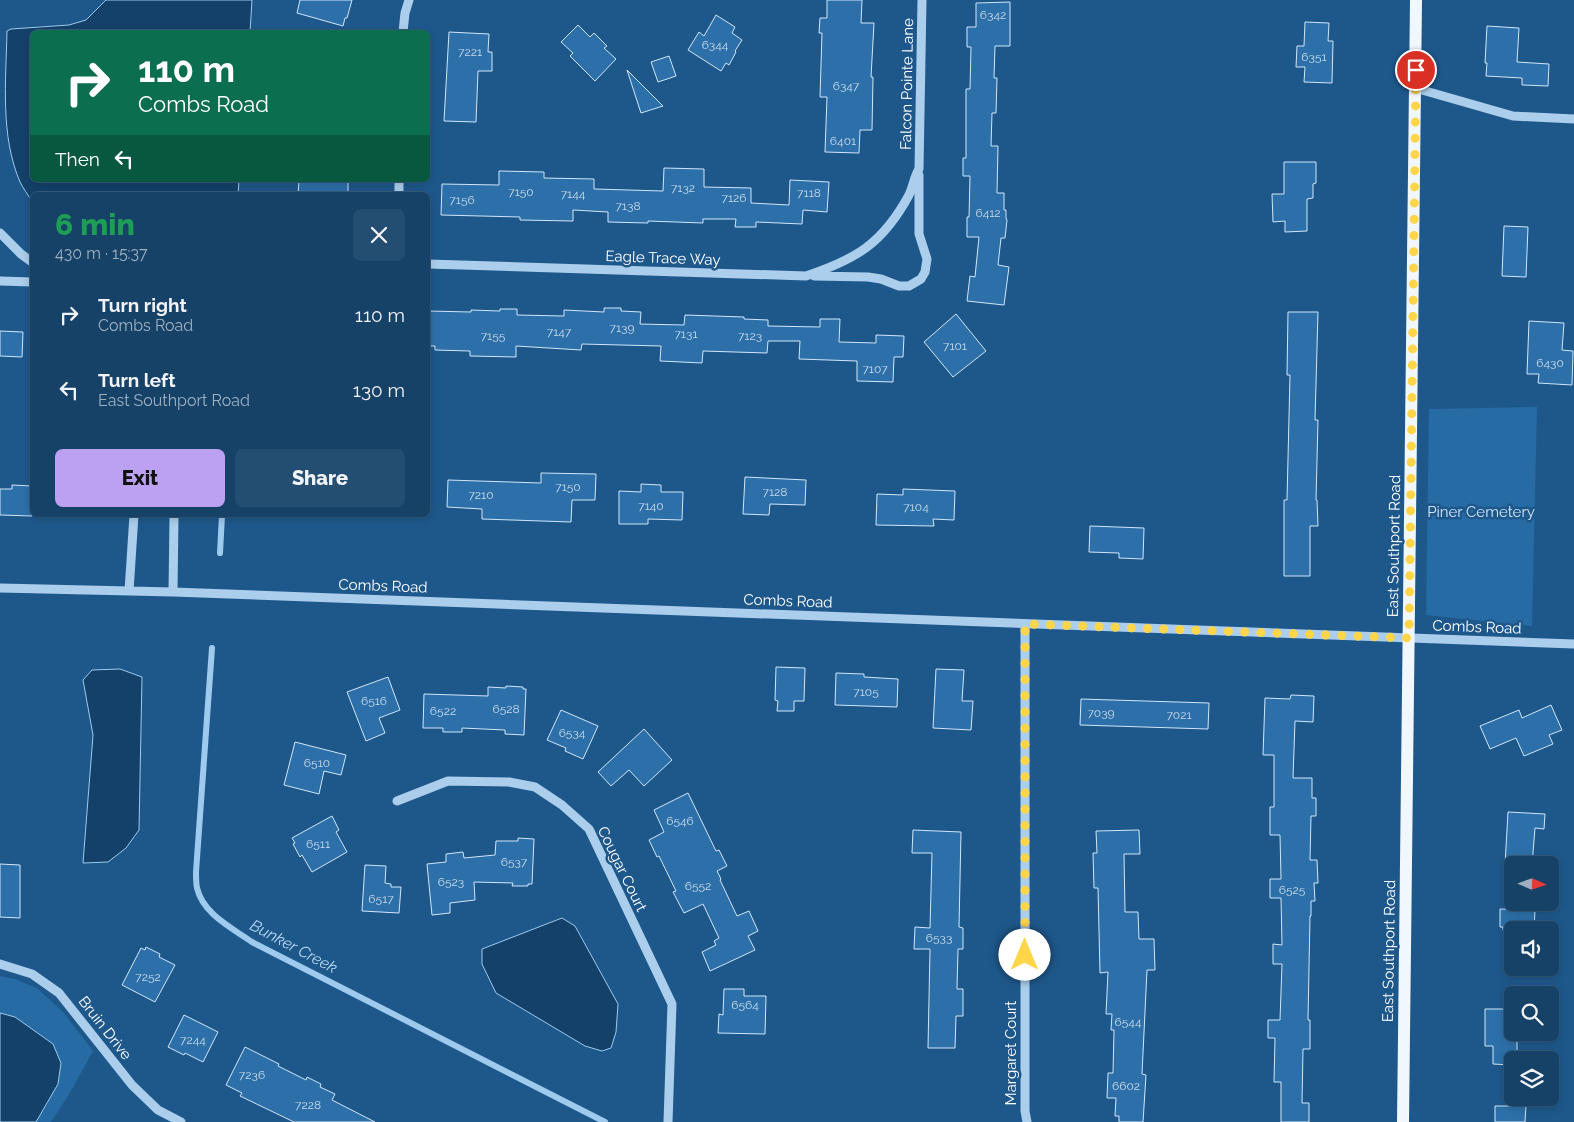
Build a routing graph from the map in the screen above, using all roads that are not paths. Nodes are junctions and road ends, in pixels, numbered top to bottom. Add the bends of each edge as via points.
1 (410, 0) edge
2 (922, 0) edge
3 (1416, 0) edge
4 (403, 30) edge
5 (1415, 88) junction
6 (1574, 119) edge
7 (919, 169) junction
8 (885, 232) joint
9 (0, 233) edge
10 (30, 261) edge
11 (430, 264) edge
12 (806, 276) junction
13 (0, 281) edge
14 (30, 282) edge
15 (134, 517) edge
16 (174, 517) edge
17 (0, 588) edge
18 (129, 591) junction
19 (173, 592) junction
20 (1025, 624) junction
21 (1409, 638) junction
22 (1574, 644) edge
23 (397, 801) dead end
24 (0, 964) edge
25 (181, 1122) edge
26 (668, 1122) edge
27 (1027, 1122) edge
28 (1403, 1122) edge

1 - 4 street
2 - 7 street, Falcon Pointe Lane
3 - 5 main road, East Southport Road
5 - 6 street via 1513,116
5 - 21 main road, East Southport Road
7 - 8 street, Falcon Pointe Lane via 910,192
7 - 12 street, Falcon Pointe Lane via 919,234 927,259 921,279 909,286 899,286 868,277
8 - 12 street, Eagle Trace Way via 860,253
9 - 10 street
11 - 12 street, Eagle Trace Way
13 - 14 street
15 - 18 street
16 - 19 street
17 - 18 street, Combs Road
18 - 19 street, Combs Road
19 - 20 street, Combs Road
20 - 21 street, Combs Road
20 - 27 street, Margaret Court
21 - 22 street, Combs Road
21 - 28 main road, East Southport Road
23 - 26 street, Cougar Court via 448,781 509,782 535,787 589,829 672,1004
24 - 25 street, Bruin Drive via 32,974 59,993 132,1085 158,1110

